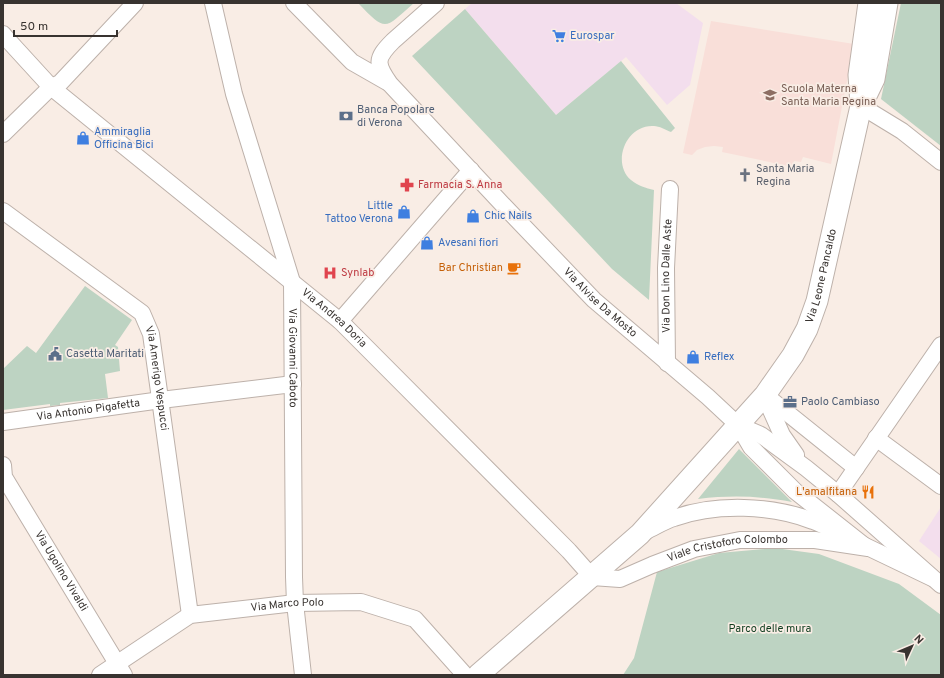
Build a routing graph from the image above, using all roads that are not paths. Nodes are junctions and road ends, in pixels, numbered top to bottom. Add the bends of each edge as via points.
1 (135, 3) edge
2 (213, 3) edge
3 (294, 3) edge
4 (436, 3) edge
5 (869, 3) edge
6 (887, 3) edge
7 (3, 34) edge
8 (390, 84) junction
9 (51, 87) junction
10 (861, 106) junction
11 (3, 134) edge
12 (941, 162) edge
13 (471, 170) junction
14 (670, 190) dead end
15 (3, 212) edge
16 (292, 282) junction
17 (340, 321) junction
18 (941, 345) edge
19 (667, 363) junction
20 (293, 384) junction
21 (765, 395) junction
22 (161, 400) junction
23 (3, 422) edge
24 (738, 425) junction
25 (876, 438) junction
26 (806, 468) junction
27 (856, 468) junction
28 (3, 473) edge
29 (941, 486) edge
30 (838, 494) junction
31 (640, 534) junction
32 (868, 548) junction
33 (592, 577) junction
34 (936, 582) edge
35 (295, 603) junction
36 (190, 615) junction
37 (121, 669) edge
38 (100, 675) edge
39 (303, 675) edge
40 (465, 675) edge
41 (478, 675) edge

1 - 9 street via 60,83
2 - 16 street, Via Giovanni Caboto via 234,94
3 - 8 street, Via Alvise Da Mosto via 352,62
4 - 8 street, Via Alvise Da Mosto via 400,34 379,60 380,71
5 - 10 main road, Via Leone Pancaldo via 859,75
6 - 10 main road, Via Leone Pancaldo via 874,79
7 - 9 street, Via Andrea Doria
8 - 13 street, Via Alvise Da Mosto
9 - 11 street
9 - 16 street, Via Andrea Doria
10 - 12 street via 902,131
10 - 21 main road, Via Leone Pancaldo via 817,301 807,329 793,355
13 - 17 street
13 - 19 street, Via Alvise Da Mosto via 594,300
14 - 19 street, Via Don Lino Dalle Aste via 666,268
15 - 22 street, Via Amerigo Vespucci via 142,313 151,334
16 - 17 street, Via Andrea Doria
16 - 20 street, Via Giovanni Caboto
17 - 33 street, Via Andrea Doria
18 - 25 street
19 - 24 street, Via Alvise Da Mosto
20 - 22 street, Via Antonio Pigafetta
20 - 35 street, Via Giovanni Caboto
21 - 24 main road, Via Leone Pancaldo
21 - 26 street, Viale Cristoforo Colombo via 782,435
21 - 27 street
22 - 23 street, Via Antonio Pigafetta
22 - 36 street, Via Amerigo Vespucci
24 - 26 street, Viale Cristoforo Colombo via 761,435
24 - 31 main road, Viale Cristoforo Colombo
24 - 32 street, Viale Cristoforo Colombo via 751,447 796,491
25 - 27 street
25 - 29 street
26 - 30 street, Viale Cristoforo Colombo
27 - 30 street
28 - 37 street, Via Ugolino Vivaldi
30 - 34 street, Viale Cristoforo Colombo
31 - 32 street, Viale Cristoforo Colombo via 674,518 704,511 756,508 813,521
31 - 33 main road, Viale Cristoforo Colombo
32 - 33 street, Viale Cristoforo Colombo via 815,540 740,540 694,549 620,579
32 - 34 street, Viale Cristoforo Colombo
33 - 41 main road, Viale Cristoforo Colombo
35 - 36 street, Via Marco Polo
35 - 39 street, Via Giovanni Caboto
35 - 40 street, Via Marco Polo via 361,602 415,619
36 - 37 street, Via Marco Polo
37 - 38 street, Via Marco Polo

